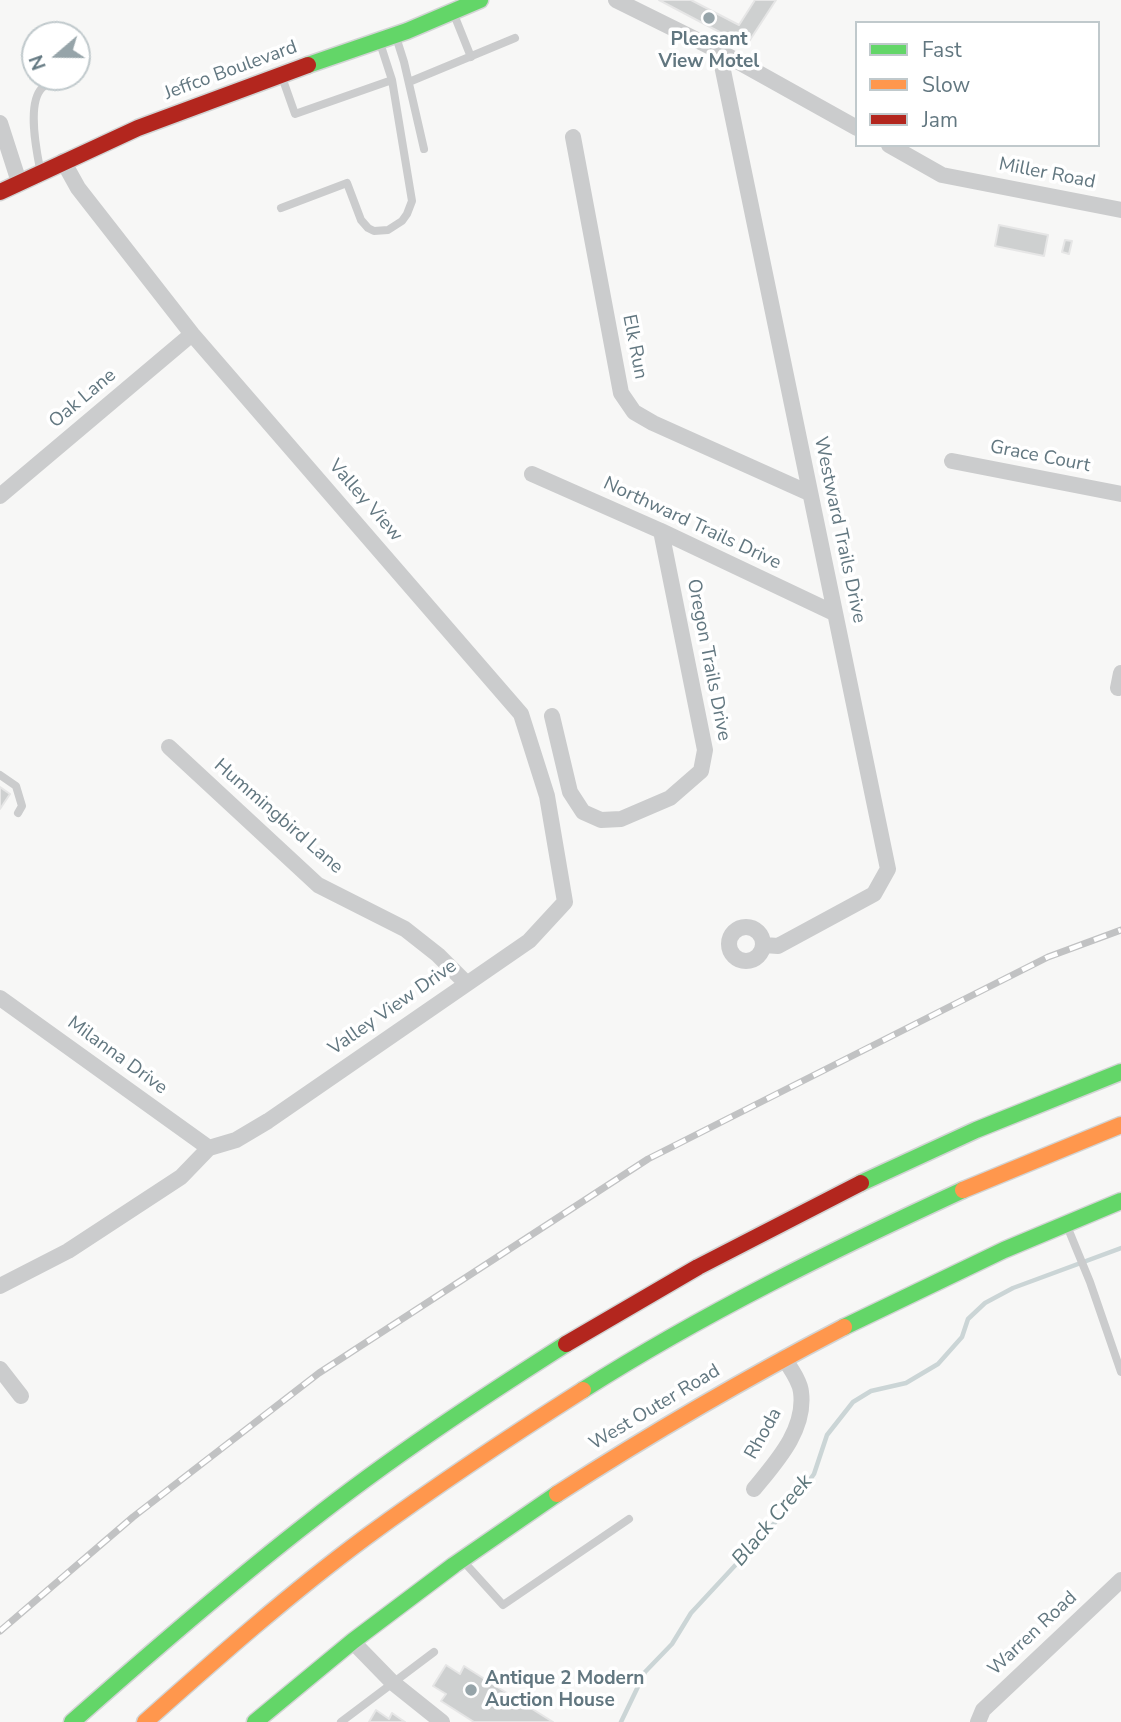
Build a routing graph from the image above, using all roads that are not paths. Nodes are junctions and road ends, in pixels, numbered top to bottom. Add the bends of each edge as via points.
1 (480, 0) edge
2 (616, 0) edge
3 (453, 12) junction
4 (387, 37) junction
5 (515, 38) dead end
6 (719, 51) junction
7 (471, 57) junction
8 (281, 74) junction
9 (392, 80) junction
10 (409, 82) junction
11 (40, 91) edge
12 (0, 123) edge
13 (855, 127) edge
14 (573, 137) dead end
15 (892, 147) edge
16 (424, 149) dead end
17 (63, 161) junction
18 (40, 172) junction
19 (19, 182) junction
20 (0, 191) edge
21 (281, 208) dead end
22 (1121, 210) edge
23 (192, 334) junction
24 (952, 461) dead end
25 (532, 474) dead end
26 (809, 493) junction
27 (1121, 494) edge
28 (0, 496) edge
29 (661, 531) junction
30 (834, 613) junction
31 (552, 716) dead end
32 (169, 747) dead end
33 (0, 775) edge
34 (18, 813) dead end
35 (565, 902) joint
36 (764, 945) dead end
37 (466, 983) junction
38 (0, 998) edge
39 (1121, 1072) edge
40 (1121, 1125) edge
41 (209, 1148) junction
42 (1121, 1201) edge
43 (1066, 1223) junction
44 (0, 1286) edge
45 (1121, 1340) edge
46 (1111, 1342) junction
47 (784, 1358) junction
48 (0, 1369) edge
49 (1121, 1372) edge
50 (21, 1396) dead end
51 (754, 1489) dead end
52 (629, 1519) dead end
53 (462, 1560) junction
54 (1121, 1580) edge
55 (353, 1642) junction
56 (434, 1652) dead end
57 (393, 1682) junction
58 (72, 1722) edge
59 (145, 1722) edge
60 (255, 1722) edge
61 (341, 1722) edge
62 (442, 1722) edge
63 (978, 1722) edge

1 - 3 main road, Jeffco Boulevard
2 - 6 street
3 - 4 main road, Jeffco Boulevard
3 - 7 lane
4 - 8 main road, Jeffco Boulevard
4 - 9 lane
4 - 10 lane
5 - 7 lane
6 - 13 street
6 - 26 street, Westward Trails Drive
7 - 10 lane
8 - 9 lane via 295,114
8 - 17 main road, Jeffco Boulevard via 158,119
9 - 21 lane via 412,201 402,222 388,230 368,229 347,183
10 - 16 lane
11 - 18 lane via 34,141
12 - 19 street
14 - 26 street, Elk Run via 621,393 634,412 653,423
15 - 22 street, Miller Road via 942,175
17 - 18 main road, Jeffco Boulevard
17 - 23 street, Valley View via 78,188
18 - 19 main road, Jeffco Boulevard
19 - 20 main road, Jeffco Boulevard
23 - 28 street, Oak Lane
23 - 35 street, Valley View via 521,714 547,796
24 - 27 street, Grace Court
25 - 29 street, Northward Trails Drive
26 - 30 street, Westward Trails Drive
29 - 30 street, Northward Trails Drive
29 - 31 street, Oregon Trails Drive via 705,750 701,771 670,798 621,819 601,820 583,812 570,792
30 - 36 street, Westward Trails Drive via 888,869 874,894 778,946
32 - 37 street, Hummingbird Lane via 318,885 405,929
33 - 34 lane via 16,786 22,806
35 - 37 street, Valley View Drive via 529,941
37 - 41 street, Valley View Drive via 236,1140
38 - 41 street, Milanna Drive
39 - 58 main road via 999,1120 851,1187 707,1260 567,1342 434,1429 303,1525 179,1625
40 - 59 main road via 872,1231 734,1302 592,1384 375,1532 230,1647
41 - 44 street via 181,1177 68,1251
42 - 43 main road, West Outer Road
43 - 46 lane
43 - 47 main road, West Outer Road via 898,1299
45 - 46 lane
46 - 49 lane
47 - 51 street, Rhoda via 802,1390 800,1419 779,1458
47 - 53 main road, West Outer Road via 644,1437
48 - 50 street
52 - 53 lane via 503,1605
53 - 55 main road, West Outer Road
54 - 63 street, Warren Road via 983,1710
55 - 57 street
55 - 60 main road, West Outer Road
56 - 57 lane
57 - 61 lane
57 - 62 street

